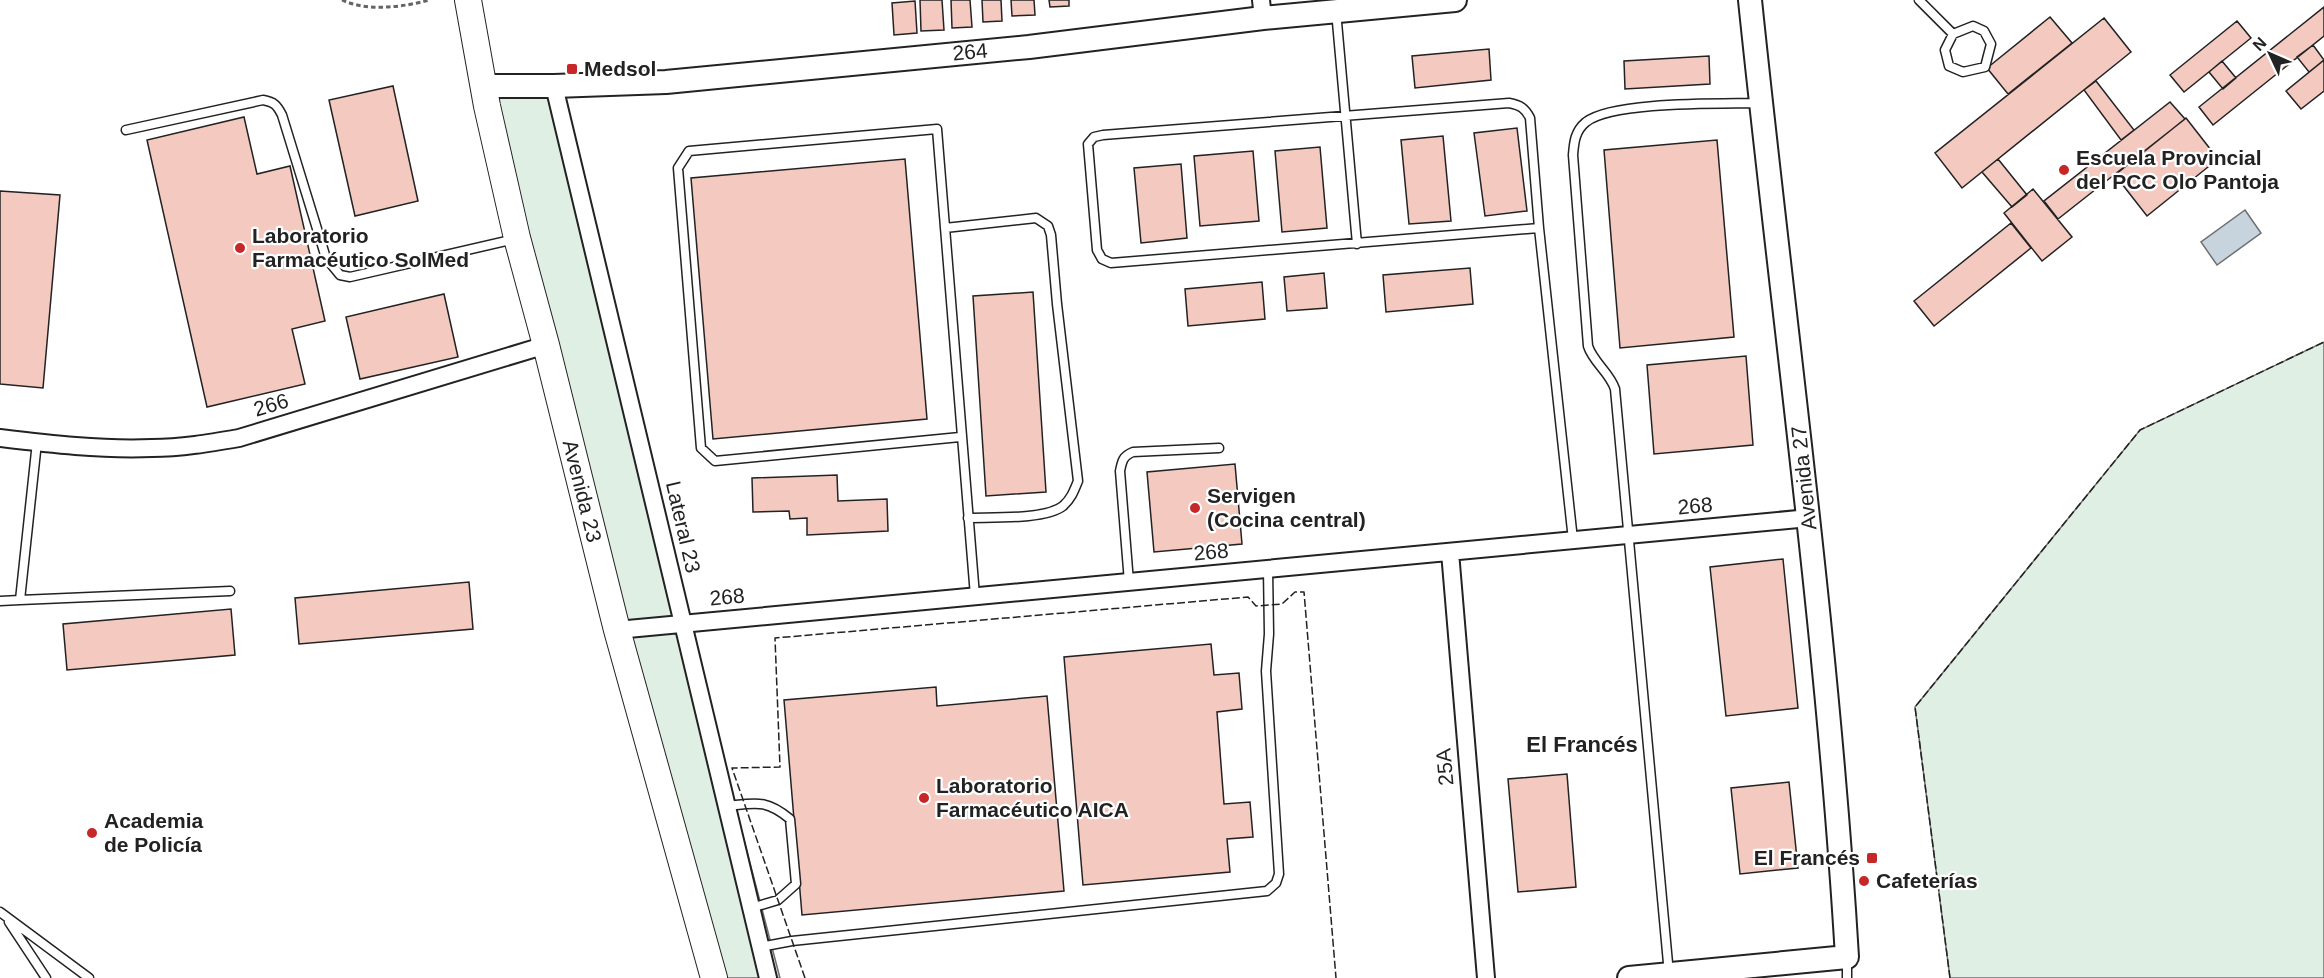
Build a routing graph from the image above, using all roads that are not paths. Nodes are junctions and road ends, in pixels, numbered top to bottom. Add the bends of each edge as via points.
1 (468, 0) edge
2 (1455, 0) edge
3 (1750, 0) edge
4 (1919, 0) edge
5 (1262, 9) edge
6 (1336, 11) junction
7 (1953, 34) junction
8 (483, 86) junction
9 (554, 86) junction
10 (1761, 103) junction
11 (1346, 116) junction
12 (126, 130) dead end
13 (945, 228) junction
14 (1539, 228) junction
15 (517, 238) junction
16 (1358, 243) junction
17 (546, 345) junction
18 (960, 437) junction
19 (0, 438) edge
20 (37, 442) junction
21 (1219, 448) dead end
22 (968, 518) junction
23 (1809, 518) junction
24 (1628, 535) junction
25 (1573, 540) junction
26 (1450, 552) junction
27 (1268, 569) junction
28 (1129, 582) junction
29 (230, 591) dead end
30 (975, 596) junction
31 (20, 600) junction
32 (0, 601) edge
33 (683, 624) junction
34 (617, 630) junction
35 (727, 806) junction
36 (751, 908) junction
37 (2, 914) edge
38 (760, 947) junction
39 (1847, 968) edge
40 (1669, 974) junction
41 (46, 978) edge
42 (89, 978) edge
43 (714, 978) edge
44 (768, 978) edge
45 (1486, 978) edge
46 (1629, 978) edge

1 - 8 main road, Avenida 23
2 - 6 street, 264
3 - 10 street, Avenida 27
4 - 7 lane
5 - 6 street, 264
5 - 9 street, 264 via 1029,46 677,80
6 - 11 lane
7 - 7 lane via 1945,50 1949,66 1963,72 1985,67 1991,44 1984,32 1973,26
8 - 9 street, 264
8 - 15 main road, Avenida 23
9 - 33 street, Lateral 23
10 - 23 street, Avenida 27
10 - 24 lane via 1607,112 1586,122 1574,141 1588,346 1615,389
11 - 14 lane via 1509,103 1522,106 1530,118
11 - 16 lane
11 - 16 lane via 1102,135 1091,140 1088,151 1097,250 1102,259 1111,263
12 - 15 lane via 273,101 282,115 326,258 340,275 350,277
13 - 18 lane
13 - 18 lane via 937,129 689,151 678,168 701,448 715,461
13 - 22 lane via 1036,218 1048,226 1078,481 1073,495 1061,507 1041,514
14 - 16 lane
14 - 25 lane
15 - 17 main road, Avenida 23
17 - 20 street, 266 via 239,438 151,448
17 - 34 main road, Avenida 23
18 - 22 lane
19 - 20 street, 266
20 - 31 lane
21 - 28 lane via 1126,455 1120,471
22 - 30 lane
23 - 24 street, 268
23 - 39 street, Avenida 27 via 1842,867
24 - 25 street, 268
24 - 40 lane
25 - 26 street, 268
26 - 27 street, 268
26 - 45 street, 25A
27 - 28 street, 268
27 - 38 lane via 1266,671 1279,874 1267,891
28 - 30 street, 268
29 - 31 lane
30 - 33 street, 268
31 - 32 lane
33 - 34 street, 268
33 - 35 street, Lateral 23
34 - 43 main road, Avenida 23
35 - 36 street, Lateral 23
35 - 36 lane via 762,802 790,819 796,884 778,900
36 - 38 street, Lateral 23
37 - 41 lane
37 - 42 lane
38 - 44 street, Lateral 23
39 - 40 street
40 - 46 street

